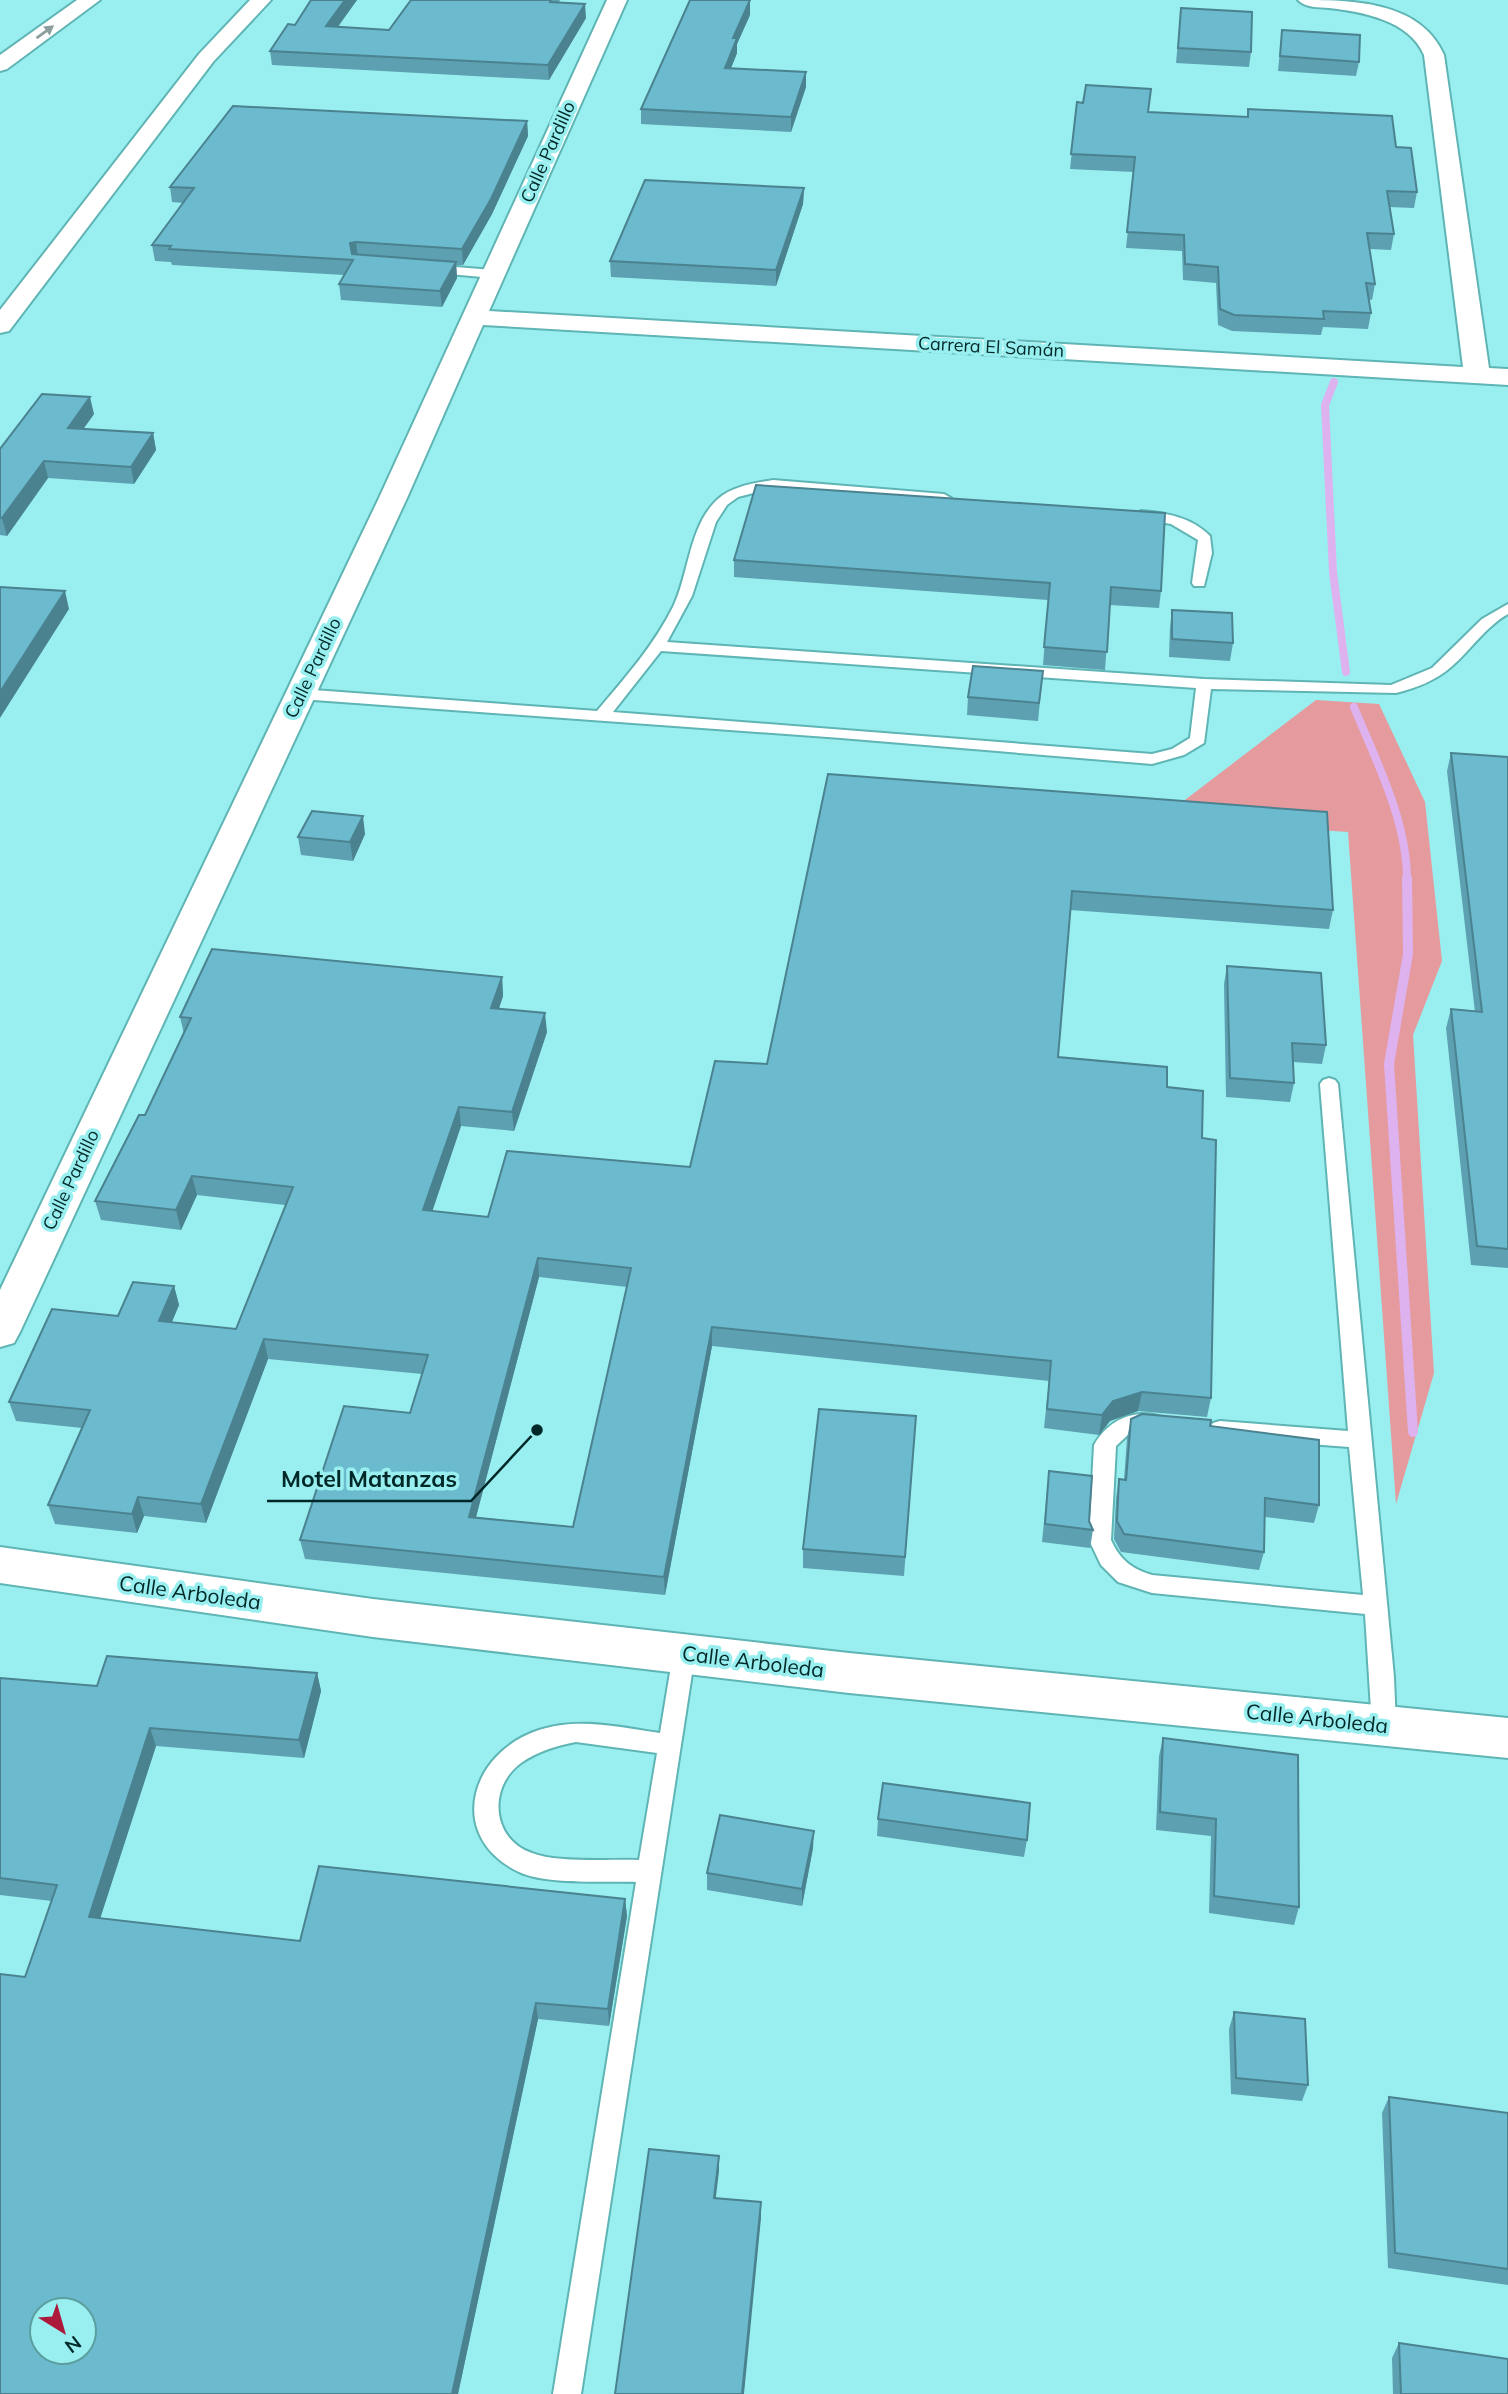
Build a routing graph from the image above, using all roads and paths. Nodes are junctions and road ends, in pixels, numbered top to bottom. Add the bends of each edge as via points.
1 (90, 0) edge
2 (261, 0) edge
3 (1308, 0) edge
4 (618, 1) edge
5 (36, 14) dead end
6 (0, 48) edge
7 (0, 65) edge
8 (423, 269) edge
9 (493, 274) junction
10 (473, 317) junction
11 (0, 326) edge
12 (1478, 375) junction
13 (1508, 377) edge
14 (953, 499) edge
15 (1133, 514) edge
16 (1199, 583) dead end
17 (1508, 608) edge
18 (658, 646) junction
19 (1204, 684) junction
20 (300, 694) junction
21 (601, 716) junction
22 (1329, 1084) dead end
23 (0, 1332) edge
24 (1359, 1440) junction
25 (0, 1565) edge
26 (1376, 1606) junction
27 (684, 1654) junction
28 (1384, 1726) junction
29 (1508, 1738) edge
30 (669, 1744) junction
31 (649, 1871) junction
32 (567, 2394) edge

7 -> 1 main road
2 - 11 main road via 206,58
3 - 12 main road via 1403,21 1426,37 1434,55
4 - 9 main road, Calle Pardillo
5 - 6 main road
8 - 9 lane
9 - 10 main road, Calle Pardillo
10 - 12 main road, Carrera El Samán
10 - 20 main road, Calle Pardillo
12 - 13 main road, Carrera El Samán
14 - 18 lane via 773,484 746,489 722,502 712,517 682,604
15 - 16 lane via 1174,519 1194,527 1205,539
17 - 19 lane via 1492,616 1438,671 1391,690
18 - 19 lane
18 - 21 lane
19 - 21 lane via 1198,740 1152,760
20 - 21 lane
20 - 23 main road, Calle Pardillo
22 - 24 lane
24 - 26 lane
24 - 26 lane via 1139,1422 1124,1425 1112,1432 1105,1445 1100,1540 1108,1559 1126,1576 1152,1584
25 - 27 main road, Calle Arboleda via 288,1607
26 - 28 lane
27 - 28 main road, Calle Arboleda
27 - 30 lane
28 - 29 main road, Calle Arboleda
30 - 31 lane
30 - 31 lane via 576,1732 542,1739 511,1757 489,1783 486,1817 499,1846 527,1864
31 - 32 lane

